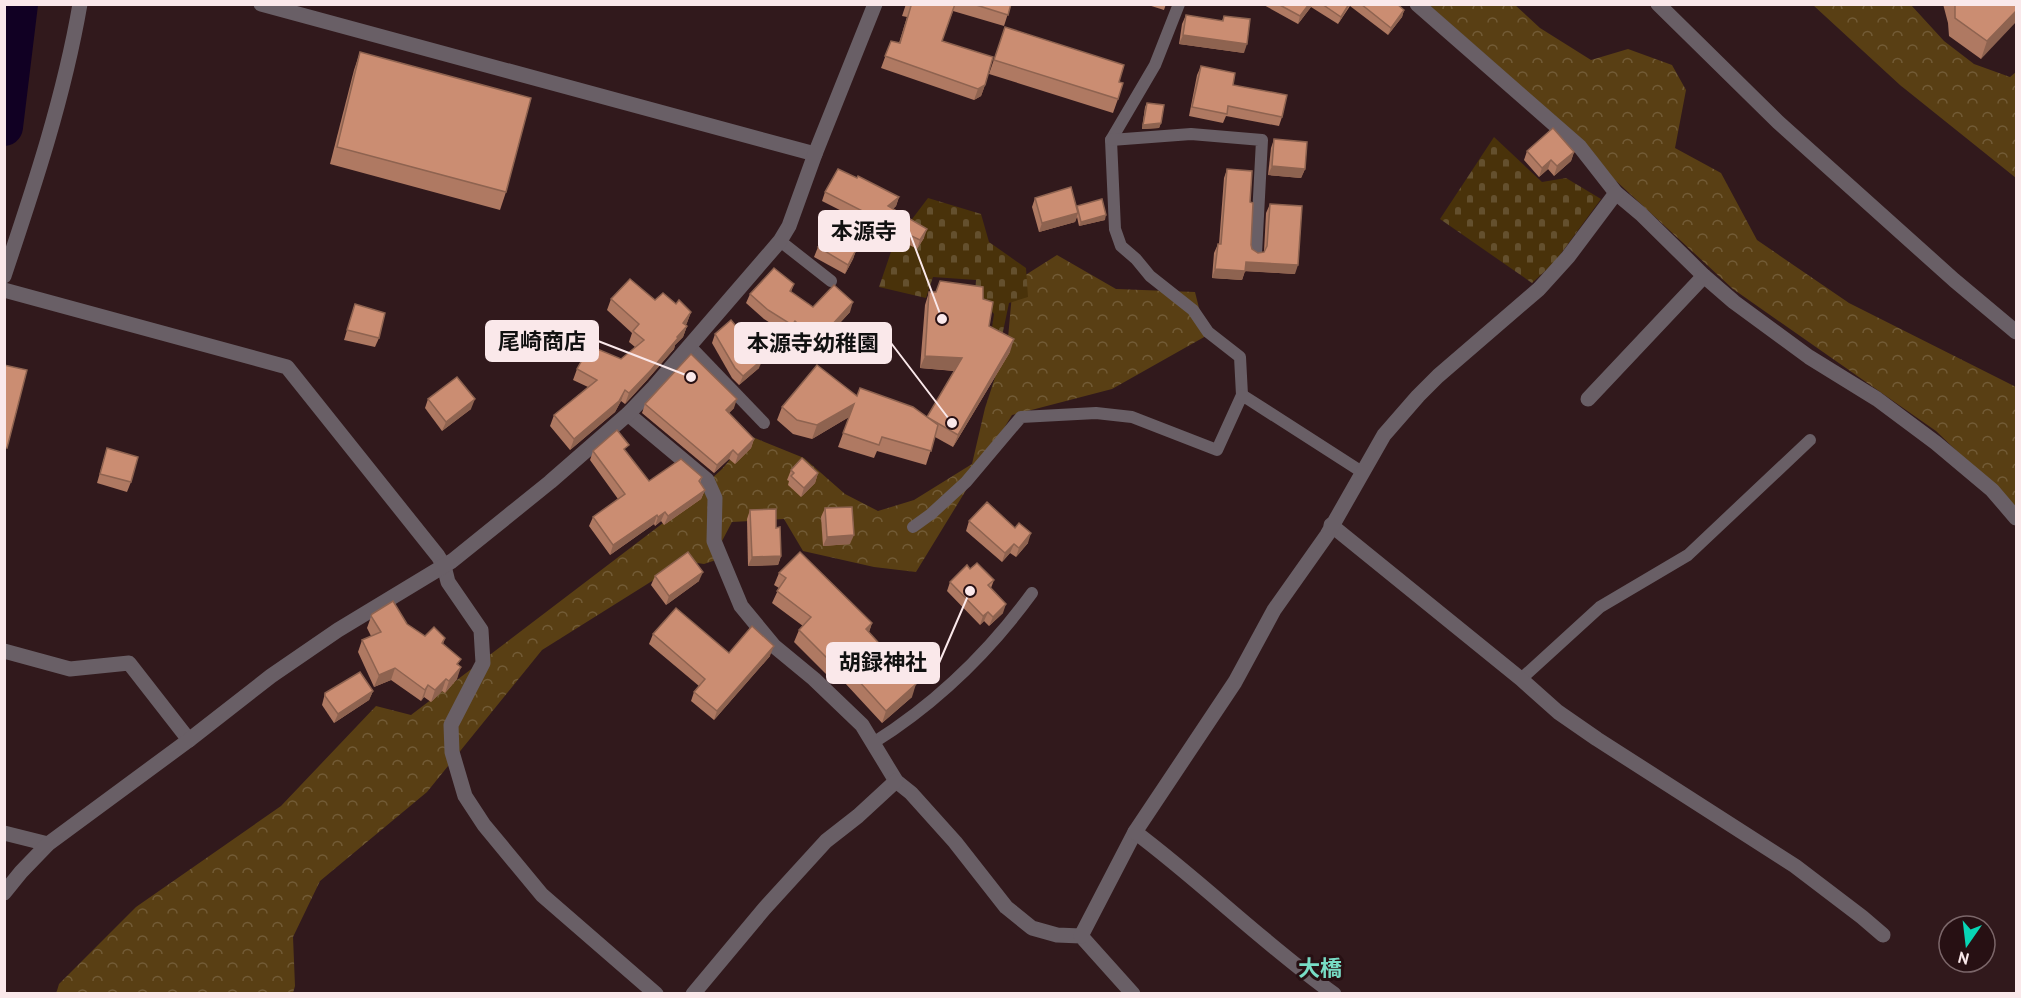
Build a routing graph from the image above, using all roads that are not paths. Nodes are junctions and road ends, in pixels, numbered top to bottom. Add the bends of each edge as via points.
1 (80, 4) edge
2 (261, 4) edge
3 (875, 4) edge
4 (1179, 4) edge
5 (1417, 4) edge
6 (1658, 4) edge
7 (1111, 140) junction
8 (815, 154) junction
9 (1616, 193) junction
10 (780, 241) junction
11 (1256, 254) edge
12 (4, 276) edge
13 (1704, 276) junction
14 (831, 281) dead end
15 (4, 290) edge
16 (2016, 332) edge
17 (690, 346) junction
18 (1242, 395) junction
19 (1588, 399) dead end
20 (628, 414) junction
21 (764, 423) dead end
22 (1810, 440) dead end
23 (1362, 472) junction
24 (2016, 518) edge
25 (1331, 525) junction
26 (913, 527) dead end
27 (444, 566) junction
28 (1032, 593) dead end
29 (4, 651) edge
30 (1521, 679) junction
31 (189, 740) junction
32 (873, 743) junction
33 (896, 781) junction
34 (1135, 832) junction
35 (4, 833) edge
36 (48, 844) junction
37 (4, 893) edge
38 (1081, 936) junction
39 (1883, 936) dead end
40 (656, 993) edge
41 (693, 993) edge
42 (1133, 993) edge
43 (1334, 993) edge

1 - 12 street via 52,122
2 - 8 street
3 - 8 street
4 - 7 lane via 1155,65
5 - 9 street via 1580,147
6 - 16 street via 1778,122
7 - 11 lane via 1191,134 1262,140
7 - 18 lane via 1115,229 1120,246 1193,310 1208,332 1240,357
8 - 10 street
9 - 13 street
9 - 23 street via 1539,289 1418,396 1384,435
10 - 14 lane
10 - 17 street
13 - 19 street
13 - 24 street via 1758,321 1936,442 1992,490
15 - 27 street via 287,367
17 - 20 street
17 - 21 lane
18 - 23 lane
18 - 26 lane via 1217,450 1132,417 1096,413 1021,417 966,482
20 - 27 street
20 - 32 street via 707,480 715,498 714,541 741,606 774,646 861,725
22 - 30 lane via 1688,555 1600,608
23 - 25 street
25 - 30 street
25 - 34 street via 1274,610 1229,691
27 - 31 street via 271,675
27 - 40 street via 448,582 481,630 483,663 452,725 452,753 465,796 542,895
28 - 32 lane via 967,670
29 - 31 street via 70,669 129,663
30 - 39 street via 1597,739 1795,866
31 - 36 street
32 - 33 street
33 - 38 street via 955,842 1006,907 1032,928
33 - 41 street via 826,841
34 - 38 street
34 - 43 street via 1294,965
35 - 36 street
36 - 37 street
38 - 42 street

